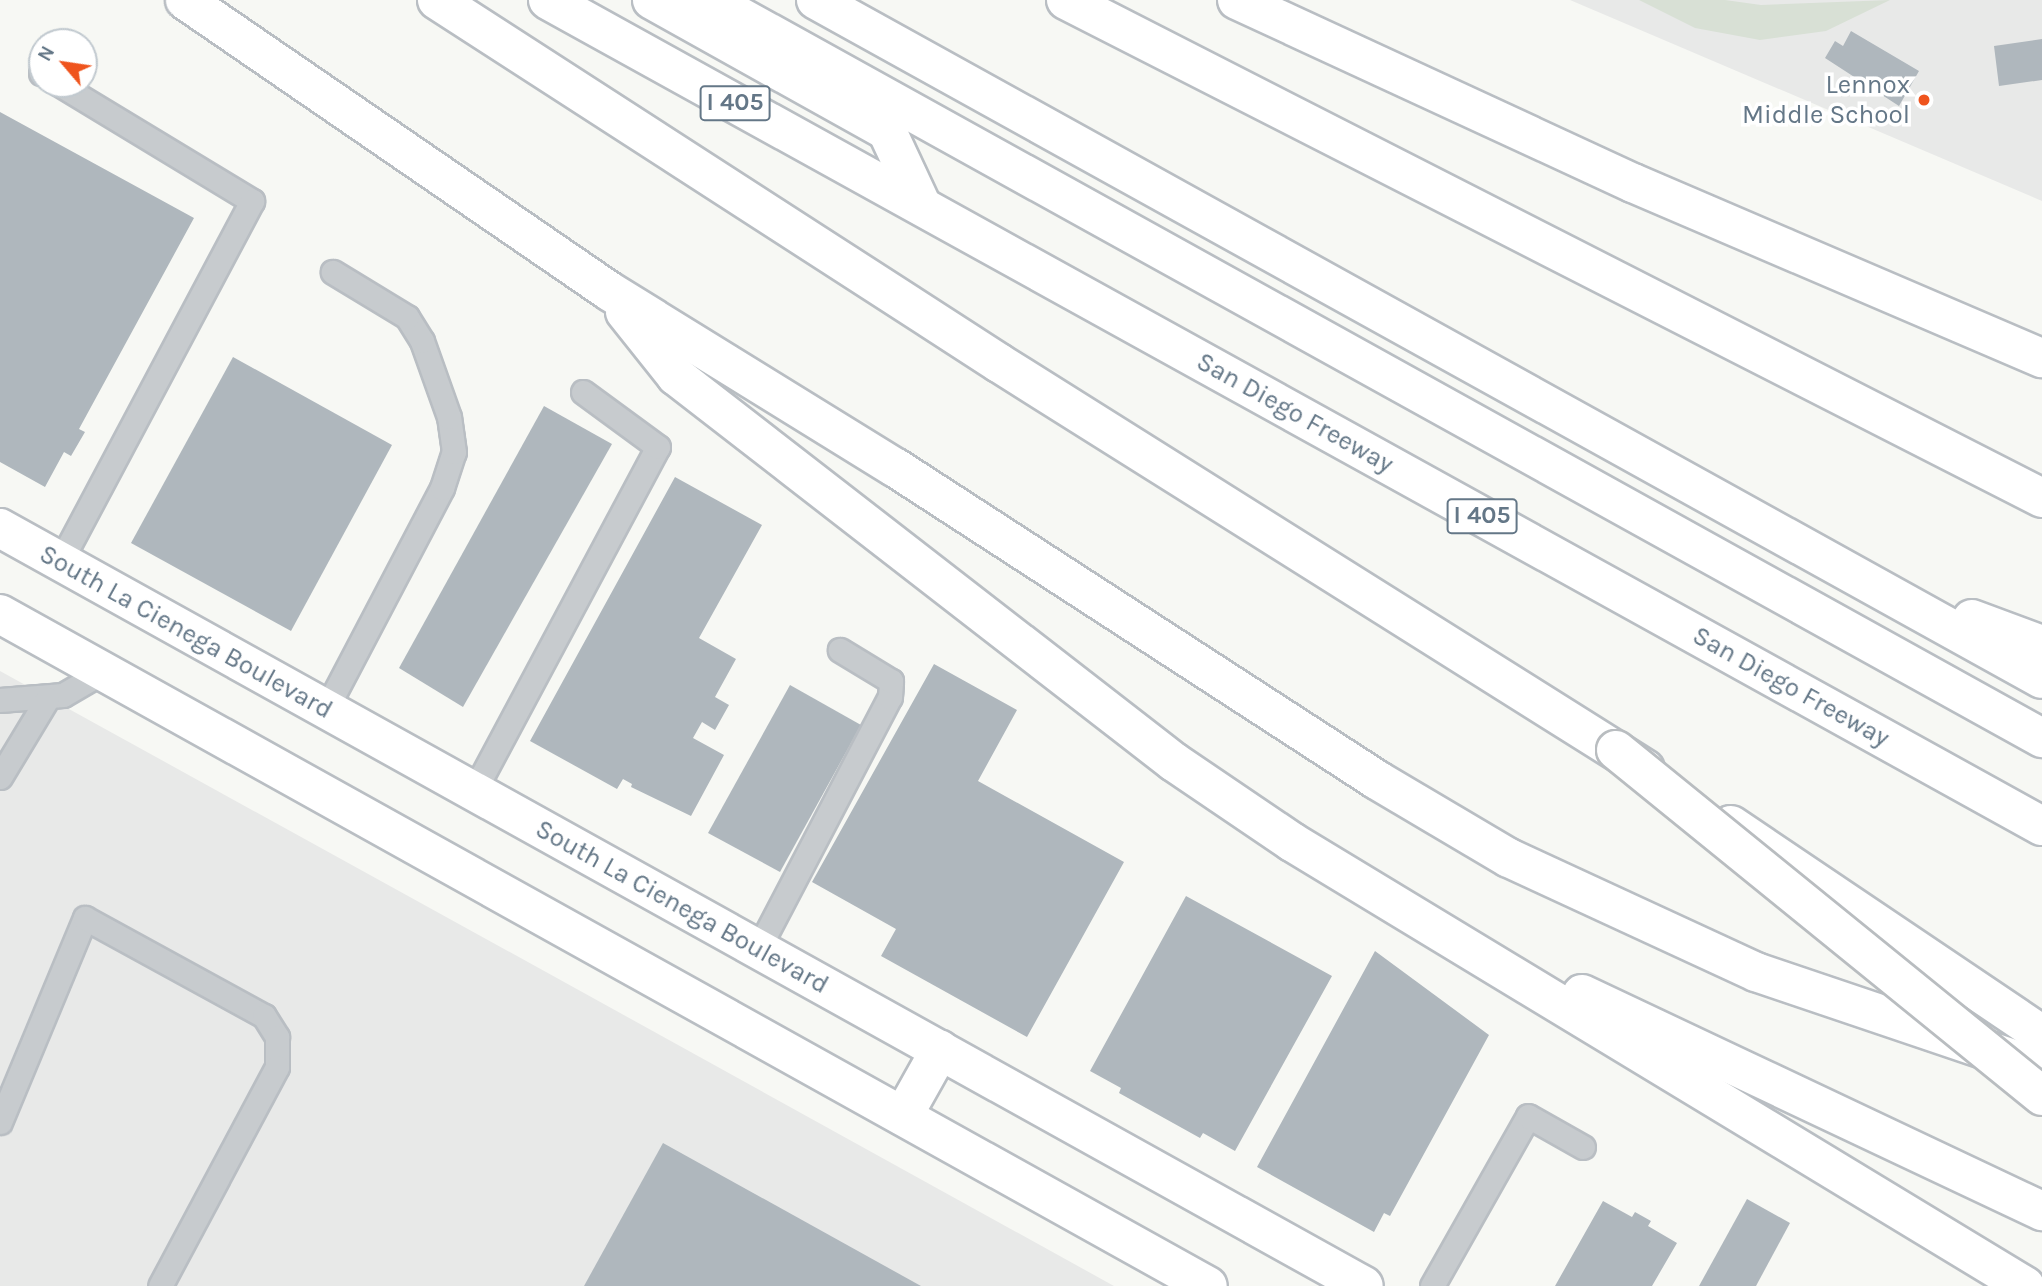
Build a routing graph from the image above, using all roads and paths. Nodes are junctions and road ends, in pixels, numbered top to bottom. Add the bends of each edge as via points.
1 (185, 0) edge
2 (436, 0) edge
3 (548, 0) edge
4 (652, 0) edge
5 (710, 0) edge
6 (816, 0) edge
7 (1066, 0) edge
8 (1237, 0) edge
9 (83, 98) edge
10 (922, 206) junction
11 (333, 272) dead end
12 (609, 291) junction
13 (2042, 358) edge
14 (583, 392) dead end
15 (2042, 498) edge
16 (0, 528) edge
17 (60, 562) junction
18 (1859, 577) junction
19 (0, 614) edge
20 (2042, 645) edge
21 (840, 650) dead end
22 (104, 671) junction
23 (2042, 679) edge
24 (47, 699) junction
25 (0, 700) edge
26 (326, 709) junction
27 (2042, 738) edge
28 (1616, 750) junction
29 (0, 777) edge
30 (474, 791) junction
31 (2042, 826) edge
32 (1422, 919) junction
33 (758, 949) junction
34 (2042, 1035) edge
35 (940, 1049) junction
36 (2042, 1069) edge
37 (2042, 1096) edge
38 (903, 1116) junction
39 (0, 1122) edge
40 (1583, 1147) dead end
41 (2042, 1211) edge
42 (160, 1286) edge
43 (1208, 1286) edge
44 (1364, 1286) edge
45 (1432, 1286) edge
46 (2025, 1286) edge

1 - 12 main road
2 - 28 main road via 999,363
3 - 10 main road, San Diego Freeway / I 405
4 - 10 main road via 887,131
5 - 27 main road
6 - 18 main road
7 - 15 main road
8 - 13 main road via 1633,183
9 - 17 lane via 252,201
10 - 31 main road, San Diego Freeway / I 405
11 - 26 lane via 407,317 422,341 449,417 454,452 442,488
12 - 32 main road via 676,376 1174,762 1292,842
12 - 36 main road via 896,468 1377,780 1509,858 1756,972
14 - 30 lane via 658,447
16 - 17 main road, South La Cienega Boulevard
17 - 26 main road, South La Cienega Boulevard
18 - 20 main road
18 - 23 main road
19 - 22 main road
21 - 33 lane via 891,681 890,697
22 - 24 lane via 71,693
22 - 38 main road
24 - 25 lane
24 - 29 lane
26 - 30 main road, South La Cienega Boulevard
28 - 34 main road, bridge
28 - 37 main road, bridge
30 - 33 main road, South La Cienega Boulevard
32 - 41 main road
32 - 46 main road via 1947,1243
33 - 35 main road, South La Cienega Boulevard
35 - 38 main road
35 - 44 main road, South La Cienega Boulevard
38 - 43 main road
39 - 42 lane via 85,918 264,1016 277,1037 277,1067
40 - 45 lane via 1528,1116

